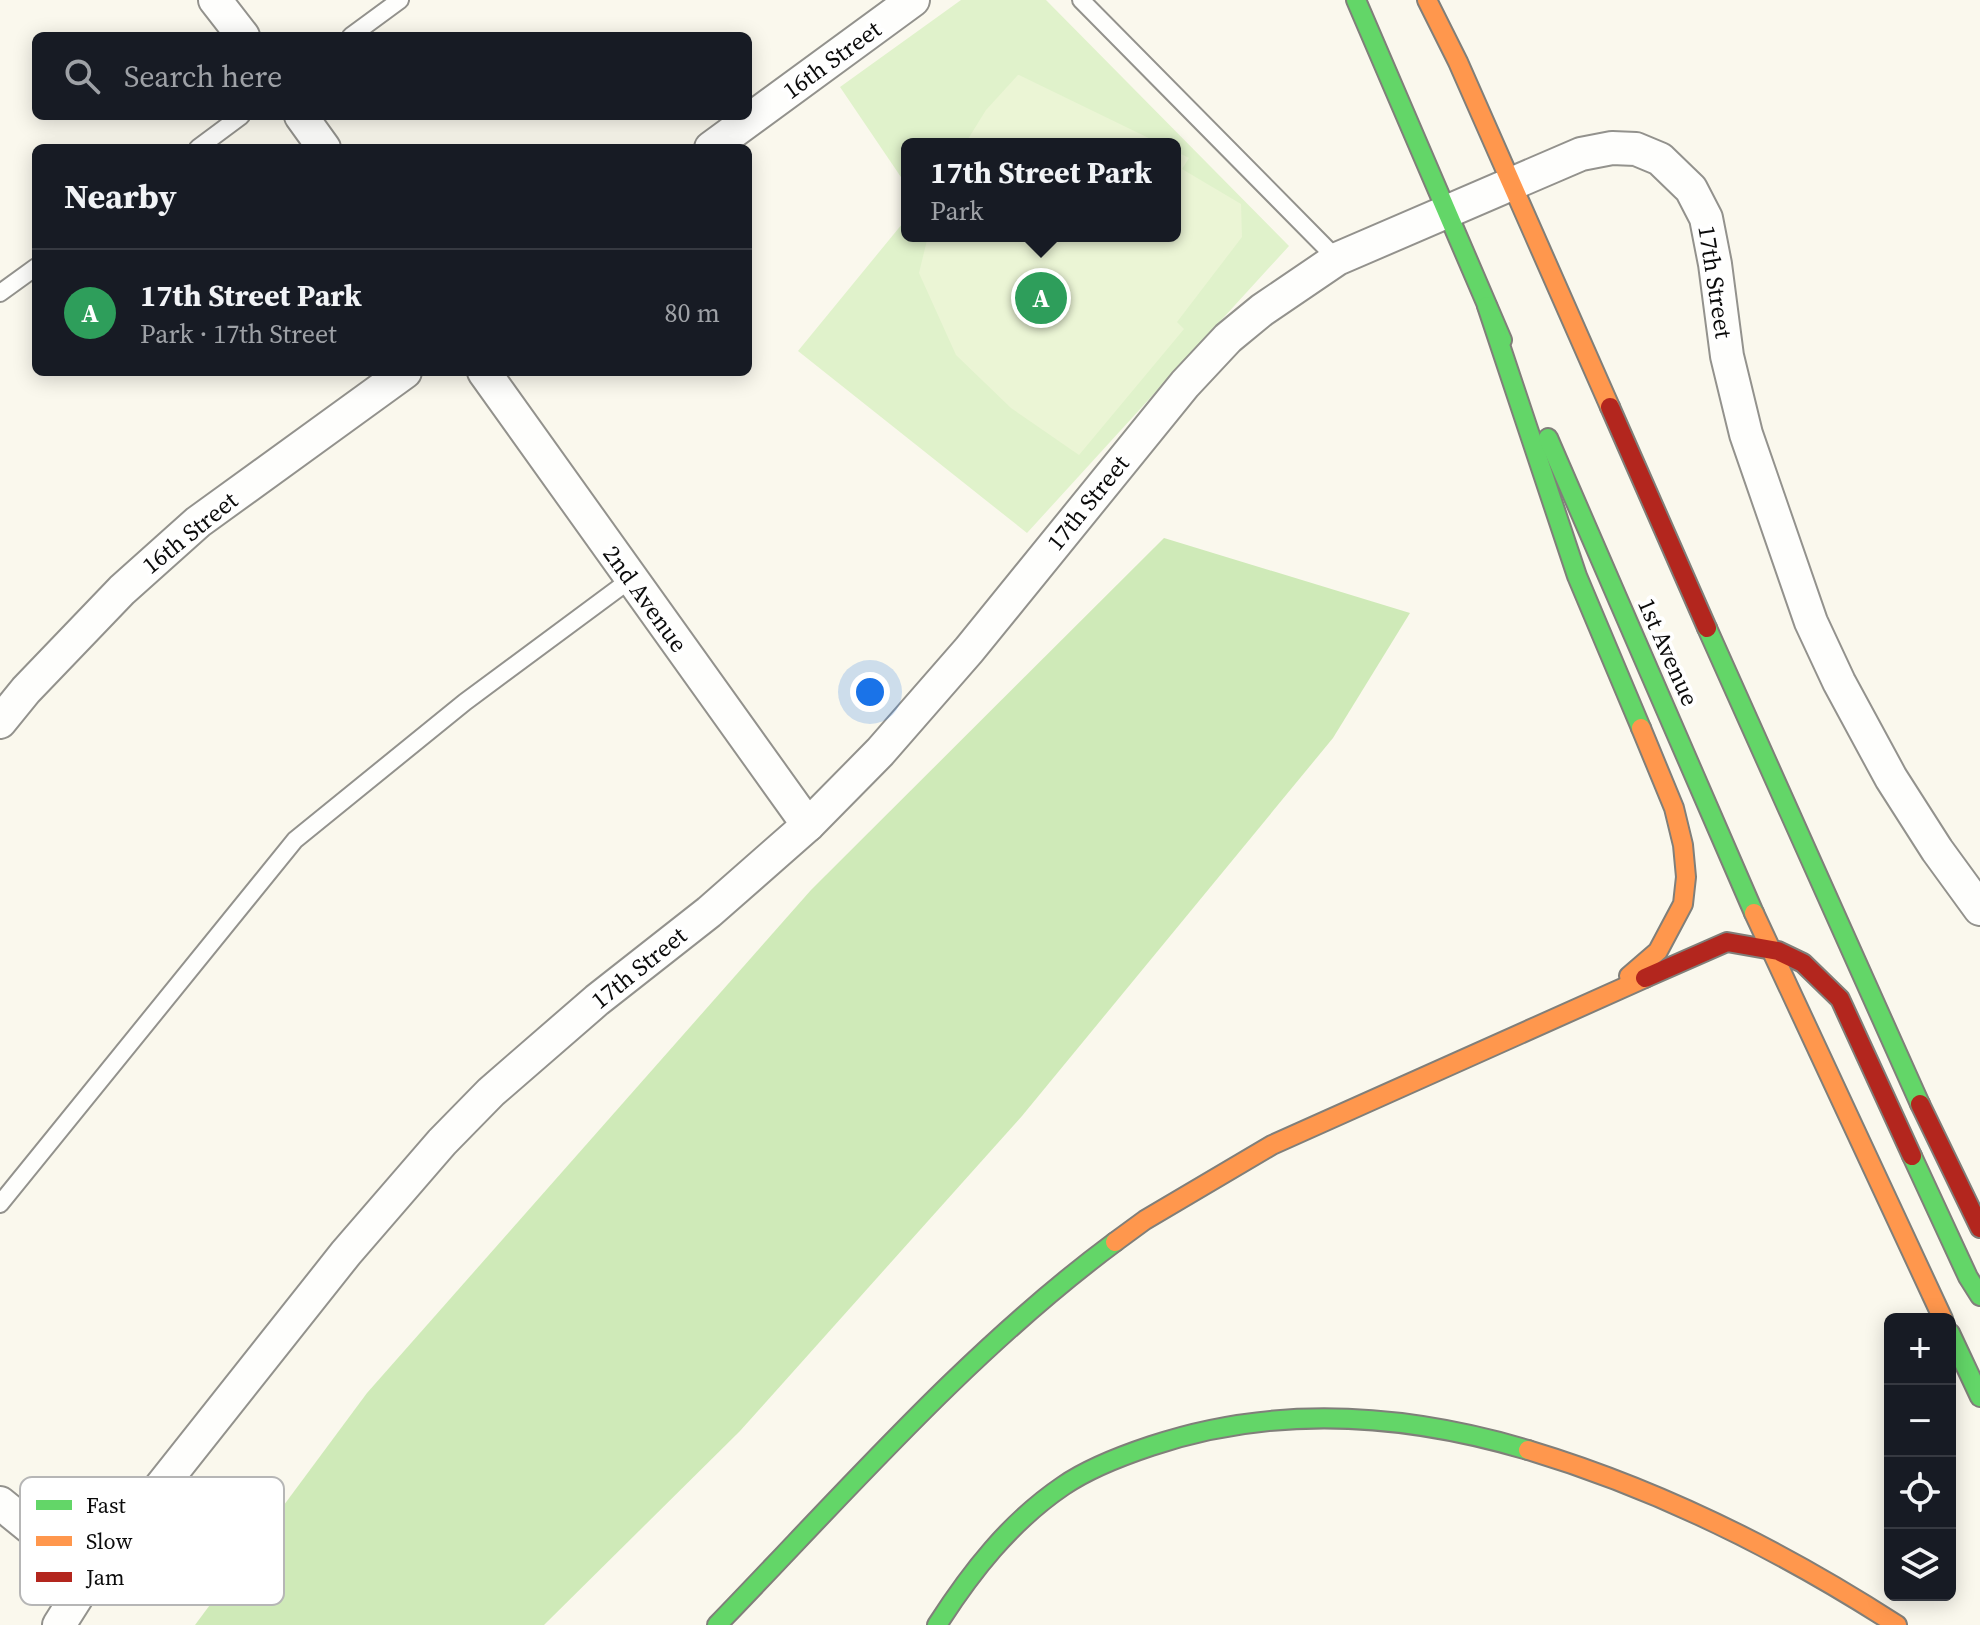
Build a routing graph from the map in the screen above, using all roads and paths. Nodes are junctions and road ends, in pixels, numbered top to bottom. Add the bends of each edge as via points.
1 (215, 0) edge
2 (400, 0) edge
3 (913, 0) edge
4 (1081, 0) edge
5 (1356, 0) edge
6 (1427, 0) edge
7 (240, 32) edge
8 (356, 32) edge
9 (752, 118) edge
10 (236, 120) edge
11 (304, 120) edge
12 (749, 120) edge
13 (203, 144) edge
14 (321, 144) edge
15 (716, 144) edge
16 (1511, 182) junction
17 (1445, 211) junction
18 (1337, 259) junction
19 (32, 270) edge
20 (0, 293) edge
21 (1487, 306) junction
22 (399, 376) edge
23 (487, 376) edge
24 (631, 579) junction
25 (0, 722) edge
26 (808, 825) junction
27 (1980, 909) edge
28 (1769, 947) junction
29 (1605, 995) junction
30 (0, 1204) edge
31 (1980, 1228) edge
32 (1980, 1296) edge
33 (1940, 1313) edge
34 (1956, 1346) edge
35 (1980, 1397) edge
36 (168, 1477) edge
37 (0, 1503) edge
38 (20, 1519) edge
39 (72, 1605) edge
40 (59, 1625) edge
41 (717, 1625) edge
42 (937, 1625) edge
43 (1897, 1625) edge

1 - 7 street
2 - 8 lane
3 - 9 street, 16th Street
4 - 18 lane
5 - 17 main road, 1st Avenue
6 - 16 main road, 1st Avenue
10 - 13 lane
11 - 14 street
12 - 15 street, 16th Street
16 - 17 street, 17th Street
16 - 27 street, 17th Street via 1581,154 1612,148 1636,149 1660,159 1691,189 1706,218 1727,356 1746,434 1811,622 1891,778
16 - 31 main road, 1st Avenue via 1781,797
17 - 18 street, 17th Street
17 - 21 main road, 1st Avenue
18 - 26 street, 17th Street via 1262,310 1185,384 969,650
19 - 20 lane
21 - 28 main road, 1st Avenue
21 - 29 main road via 1577,576 1674,808 1683,845 1686,877 1677,916 1658,951
22 - 25 street, 16th Street via 198,522 122,590
23 - 24 street, 2nd Avenue
24 - 26 street, 2nd Avenue
24 - 30 lane via 465,702 295,840
26 - 36 street, 17th Street via 491,1092 346,1253
28 - 29 main road via 1727,942
28 - 32 main road via 1818,972 1840,999
28 - 33 main road, 1st Avenue
29 - 41 main road via 1272,1145 1145,1220 1072,1275 964,1371
34 - 35 main road
37 - 38 street
39 - 40 street, 17th Street
42 - 43 main road via 969,1575 1009,1530 1058,1489 1111,1461 1174,1438 1231,1423 1320,1416 1398,1421 1562,1459 1755,1538

